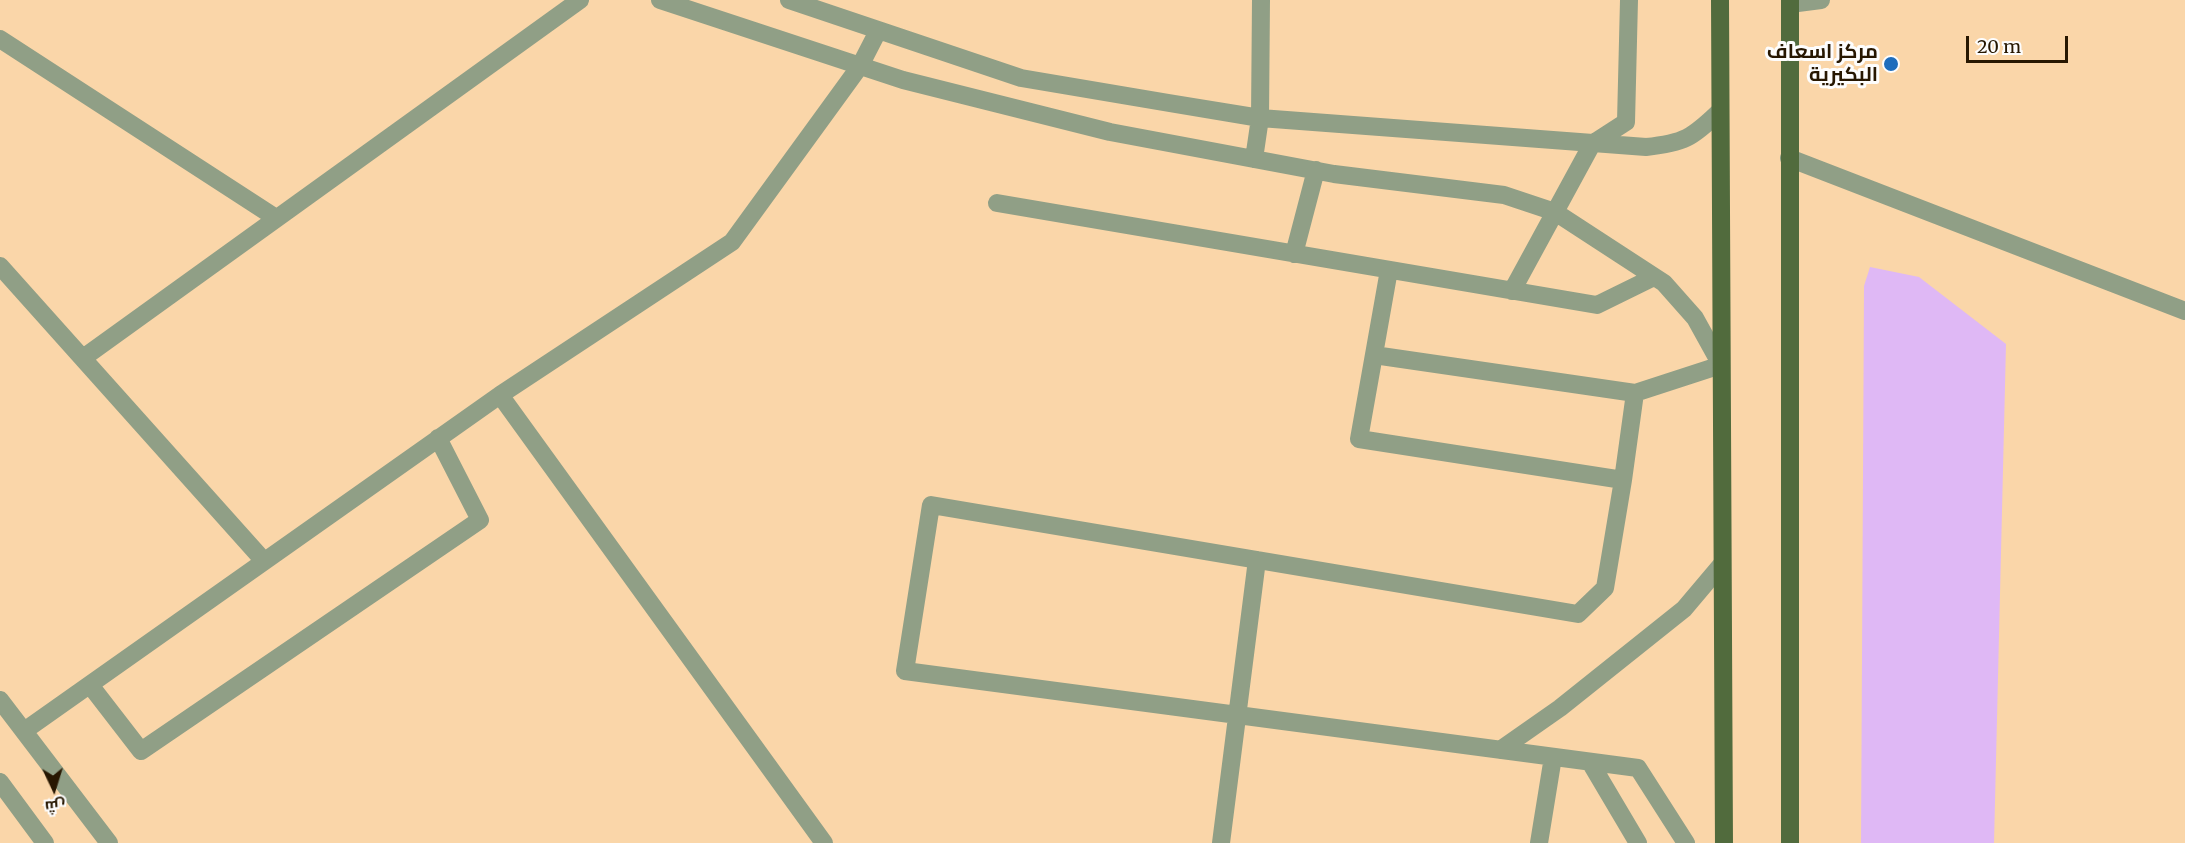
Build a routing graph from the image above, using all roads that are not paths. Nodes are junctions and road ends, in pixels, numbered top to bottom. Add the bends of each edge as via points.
1 (580, 0) edge
2 (660, 0) edge
3 (789, 0) edge
4 (1261, 0) edge
5 (1629, 0) edge
6 (1720, 0) edge
7 (1821, 0) edge
8 (1790, 2) edge
9 (878, 31) junction
10 (0, 39) edge
11 (860, 66) junction
12 (1719, 112) junction
13 (1260, 118) junction
14 (1592, 144) junction
15 (1789, 158) junction
16 (1254, 159) junction
17 (1316, 170) junction
18 (997, 204) dead end
19 (1555, 212) junction
20 (276, 218) junction
21 (1294, 254) junction
22 (0, 266) edge
23 (1389, 270) junction
24 (1654, 277) junction
25 (1512, 291) junction
26 (2185, 311) edge
27 (1374, 356) junction
28 (83, 358) junction
29 (1721, 365) junction
30 (1635, 393) junction
31 (501, 394) junction
32 (438, 438) junction
33 (1623, 480) junction
34 (1257, 560) junction
35 (264, 561) junction
36 (1722, 564) junction
37 (90, 685) junction
38 (0, 700) edge
39 (1238, 715) junction
40 (24, 731) junction
41 (1500, 750) junction
42 (1553, 757) junction
43 (1590, 762) junction
44 (0, 782) edge
45 (45, 843) edge
46 (109, 843) edge
47 (824, 843) edge
48 (1221, 843) edge
49 (1539, 843) edge
50 (1638, 843) edge
51 (1686, 843) edge
52 (1724, 843) edge
53 (1790, 843) edge

1 - 20 street
2 - 11 street
3 - 9 street
4 - 13 street
5 - 14 street via 1626,122
6 - 12 main road
7 - 8 street
8 - 15 main road
9 - 11 street
9 - 13 street via 1021,78
10 - 20 street
11 - 16 street via 1110,132
11 - 31 street via 732,242
12 - 14 street via 1697,133 1676,144
12 - 29 main road
13 - 14 street
13 - 16 street
14 - 19 street
15 - 26 street
15 - 53 main road
16 - 17 street
17 - 19 street via 1504,195
17 - 21 street
18 - 21 street
19 - 24 street
19 - 25 street
20 - 28 street
21 - 23 street
22 - 28 street
23 - 25 street
23 - 27 street
24 - 25 street via 1597,305
24 - 29 street via 1695,318
27 - 30 street
27 - 33 street via 1359,439
28 - 35 street
29 - 30 street
29 - 36 main road
30 - 33 street
31 - 32 street
31 - 47 street
32 - 35 street
32 - 37 street via 480,520 141,751
33 - 34 street via 1605,588 1578,614
34 - 39 street
34 - 39 street via 931,505 906,671
35 - 37 street
36 - 41 street via 1684,609 1560,708
36 - 52 main road
37 - 40 street
38 - 40 street
39 - 41 street
39 - 48 street
40 - 46 street
41 - 42 street
42 - 43 street
42 - 49 street
43 - 50 street
43 - 51 street via 1638,768
44 - 45 street

